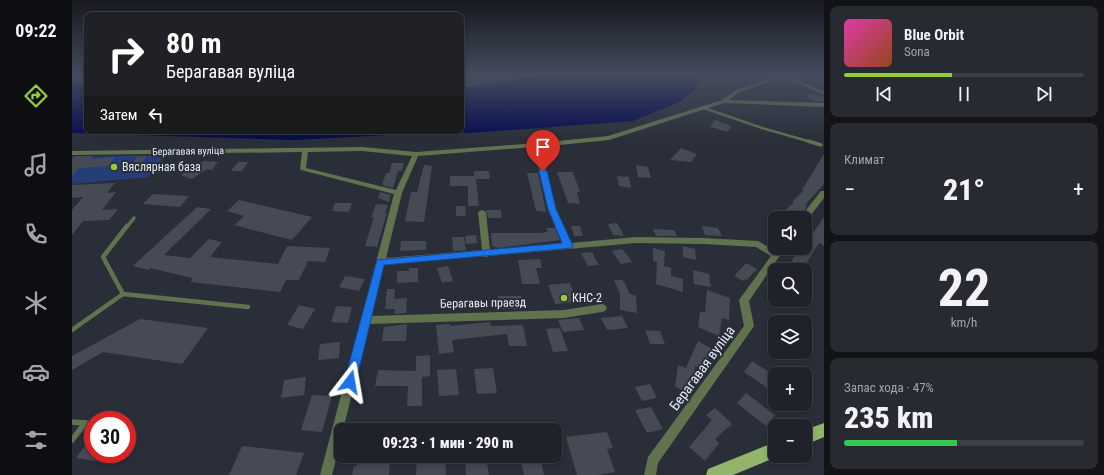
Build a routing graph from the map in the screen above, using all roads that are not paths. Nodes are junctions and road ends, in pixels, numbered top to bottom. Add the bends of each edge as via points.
1 (729, 97) edge
2 (724, 101) junction
3 (824, 105) edge
4 (704, 108) junction
5 (821, 145) dead end
6 (537, 146) junction
7 (305, 150) junction
8 (72, 153) edge
9 (416, 154) junction
10 (398, 193) junction
11 (824, 193) edge
12 (810, 211) edge
13 (482, 212) dead end
14 (134, 218) dead end
15 (568, 246) junction
16 (768, 248) edge
17 (486, 254) junction
18 (776, 255) edge
19 (380, 262) junction
20 (123, 294) junction
21 (248, 307) dead end
22 (602, 308) dead end
23 (366, 320) junction
24 (72, 330) edge
25 (72, 422) edge
26 (84, 423) edge
27 (84, 424) edge
28 (824, 430) edge
29 (812, 435) edge
30 (72, 440) edge
31 (768, 453) edge
32 (326, 475) edge
33 (650, 475) edge
34 (714, 475) edge

1 - 2 street, Берагавая вуліца
2 - 3 street, Берагавая вуліца
2 - 4 street, Берагавая вуліца
4 - 5 lane
4 - 6 street, Берагавая вуліца via 609,138
6 - 9 street, Берагавая вуліца
6 - 15 street via 552,209
7 - 8 street, Берагавая вуліца
7 - 9 street, Берагавая вуліца via 362,149
7 - 10 street via 303,169
9 - 10 street
10 - 19 street
11 - 12 street
13 - 17 street
14 - 20 lane via 103,257
15 - 16 street, Берагавая вуліца via 636,240 758,244
15 - 17 street, Берагавая вуліца
17 - 19 street, Берагавая вуліца
18 - 33 street, Берагавая вуліца via 744,300 749,326 652,461
19 - 23 street
20 - 21 lane
20 - 24 lane
22 - 23 street, Берагавы праезд via 564,314
23 - 32 street
25 - 26 lane
27 - 30 lane
28 - 29 main road
31 - 34 main road

